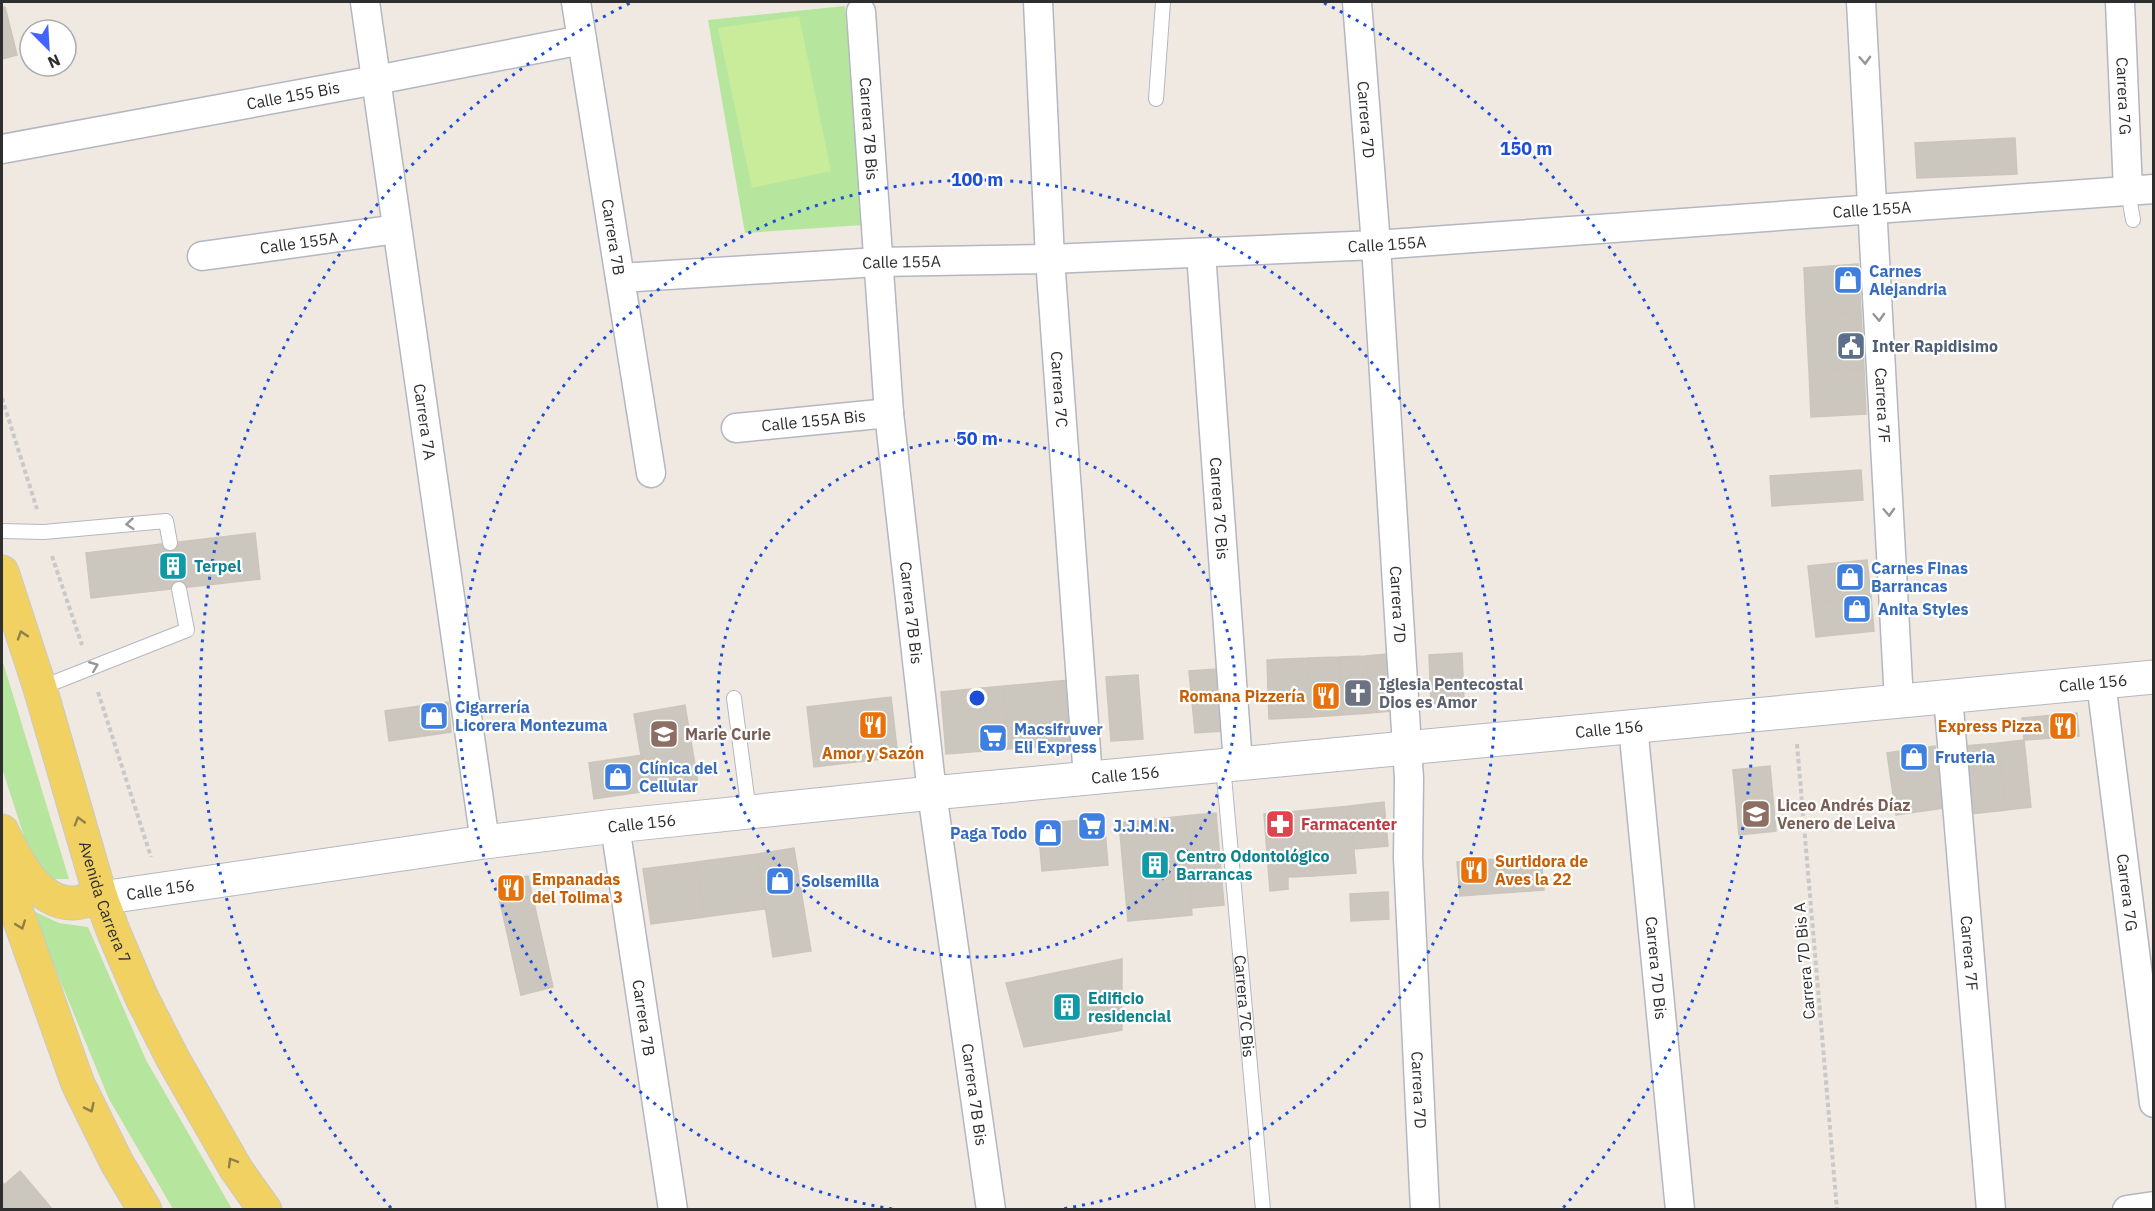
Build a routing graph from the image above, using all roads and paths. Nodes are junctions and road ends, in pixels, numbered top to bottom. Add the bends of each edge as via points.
1 (365, 2) edge
2 (576, 2) edge
3 (1038, 2) edge
4 (1163, 2) edge
5 (1357, 2) edge
6 (1861, 2) edge
7 (2120, 2) edge
8 (861, 12) dead end
9 (582, 40) junction
10 (376, 80) junction
11 (1156, 99) dead end
12 (2, 149) edge
13 (2141, 190) edge
14 (1874, 209) junction
15 (2133, 220) dead end
16 (397, 229) junction
17 (1376, 245) junction
18 (1202, 253) junction
19 (202, 256) dead end
20 (1050, 259) junction
21 (878, 262) junction
22 (620, 278) junction
23 (889, 412) junction
24 (736, 428) dead end
25 (651, 474) dead end
26 (2, 531) edge
27 (170, 543) dead end
28 (2, 572) edge
29 (179, 589) dead end
30 (2154, 677) edge
31 (2101, 682) junction
32 (40, 688) junction
33 (1948, 696) junction
34 (735, 698) dead end
35 (1899, 701) junction
36 (1794, 711) junction
37 (1633, 726) junction
38 (1407, 749) junction
39 (1231, 764) junction
40 (1088, 778) junction
41 (932, 793) junction
42 (749, 812) junction
43 (615, 826) junction
44 (2, 831) edge
45 (484, 842) junction
46 (2, 870) edge
47 (101, 898) junction
48 (2154, 1102) edge
49 (2154, 1206) edge
50 (145, 1209) edge
51 (265, 1209) edge
52 (673, 1209) edge
53 (992, 1209) edge
54 (1263, 1209) edge
55 (1425, 1209) edge
56 (1680, 1209) edge
57 (1837, 1209) edge
58 (1991, 1209) edge
59 (2127, 1209) edge

1 - 10 street, Carrera 7A
2 - 9 street, Carrera 7B
3 - 20 street, Carrera 7C
4 - 11 lane
5 - 17 street, Carrera 7D
6 -> 14 street, Carrera 7F
7 - 13 street, Carrera 7G
8 - 21 street, Carrera 7B Bis
9 - 10 street, Calle 155 Bis
9 - 22 street, Carrera 7B
10 - 12 street, Calle 155 Bis
10 - 16 street, Carrera 7A
13 - 14 street, Calle 155A
13 - 15 lane
14 - 17 street, Calle 155A
14 -> 35 street, Carrera 7F
16 - 19 street, Calle 155A
16 - 45 street, Carrera 7A
17 - 18 street, Calle 155A
17 - 38 street, Carrera 7D
18 - 20 street, Calle 155A
18 - 39 street, Carrera 7C Bis
20 - 21 street, Calle 155A
20 - 40 street, Carrera 7C
21 - 22 street, Calle 155A
21 - 23 street, Carrera 7B Bis
22 - 25 street, Carrera 7B
23 - 24 street, Calle 155A Bis
23 - 41 street, Carrera 7B Bis
27 -> 26 lane via 166,521 44,532
32 -> 28 main road, Avenida Carrera 7
32 -> 29 lane via 188,630
30 - 31 street, Calle 156
31 - 33 street, Calle 156
31 - 48 street, Carrera 7G
47 -> 32 main road, Avenida Carrera 7
33 - 35 street, Calle 156
33 - 58 street, Carrera 7F
34 - 42 lane
35 - 36 street, Calle 156
36 - 37 street, Calle 156
36 - 57 path, Carrera 7D Bis A
37 - 38 street, Calle 156
37 - 56 street, Carrera 7D Bis
38 - 39 street, Calle 156
38 - 55 street, Carrera 7D via 1408,858
39 - 40 street, Calle 156
39 - 54 lane, Carrera 7C Bis
40 - 41 street, Calle 156
41 - 42 street, Calle 156
41 - 53 street, Carrera 7B Bis
42 - 43 street, Calle 156
43 - 45 street, Calle 156
43 - 52 street, Carrera 7B
44 - 47 main road via 30,880 50,897 72,903
45 - 47 street, Calle 156
46 -> 50 main road via 78,1084
51 -> 47 main road, Avenida Carrera 7 via 236,1169 173,1059 141,996
49 - 59 street

